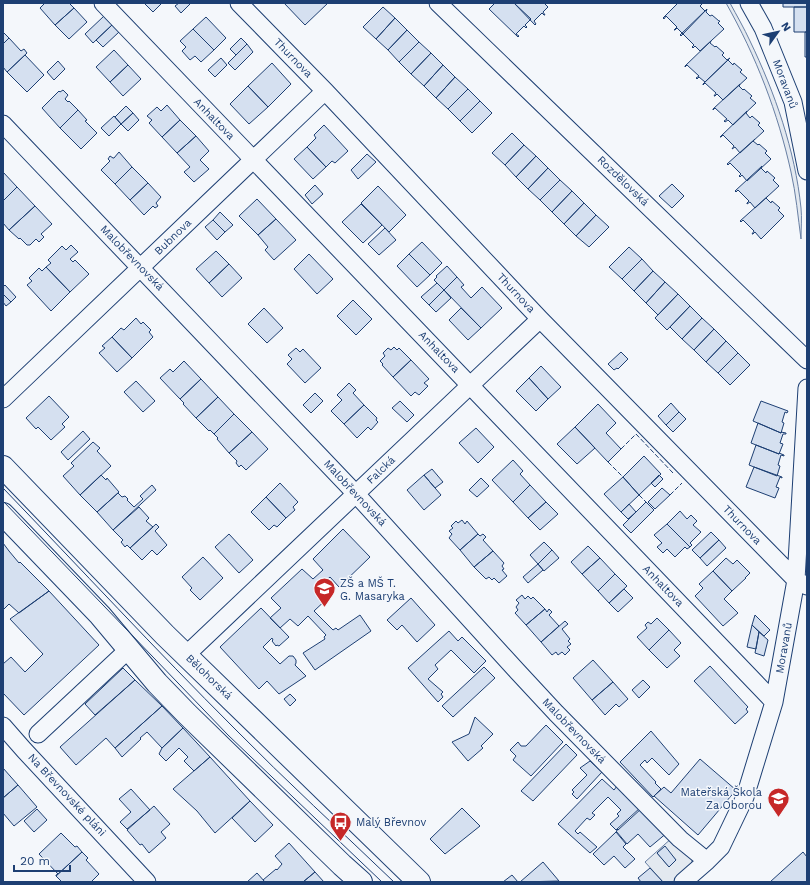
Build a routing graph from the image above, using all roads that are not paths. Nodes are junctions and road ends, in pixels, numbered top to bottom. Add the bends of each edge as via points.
1 (103, 3) edge
2 (239, 3) edge
3 (440, 3) edge
4 (749, 3) edge
5 (325, 91) junction
6 (3, 124) edge
7 (254, 159) junction
8 (807, 171) edge
9 (141, 267) junction
10 (540, 319) junction
11 (807, 360) edge
12 (470, 385) junction
13 (807, 388) edge
14 (3, 399) edge
15 (3, 466) edge
16 (356, 494) junction
17 (3, 514) edge
18 (801, 583) edge
19 (129, 649) junction
20 (186, 655) junction
21 (774, 702) junction
22 (3, 726) edge
23 (38, 734) dead end
24 (707, 861) junction
25 (147, 882) edge
26 (361, 882) edge
27 (419, 882) edge
28 (683, 882) edge

1 - 7 street, Anhaltova
2 - 5 street, Thurnova
3 - 11 street, Rozdělovská
4 - 8 street, Moravanů via 763,28 793,102
5 - 7 street, Bubnova
5 - 10 street, Thurnova
6 - 9 street, Malobřevnovská
7 - 9 street, Bubnova
7 - 12 street, Anhaltova
9 - 14 street, Bubnova
9 - 16 street, Malobřevnovská
10 - 12 street, Falcká
10 - 18 street, Thurnova
12 - 16 street, Falcká
12 - 21 street, Anhaltova
13 - 18 street, Moravanů
15 - 20 main road, Bělohorská
16 - 20 street, Falcká
16 - 24 street, Malobřevnovská via 551,708 680,839
17 - 19 main road
18 - 21 street, Moravanů
19 - 23 street
19 - 26 main road via 187,714
20 - 27 main road, Bělohorská
21 - 24 street, Moravanů via 745,797 721,847
22 - 25 street, Na Břevnovské pláni
24 - 28 street, Moravanů

